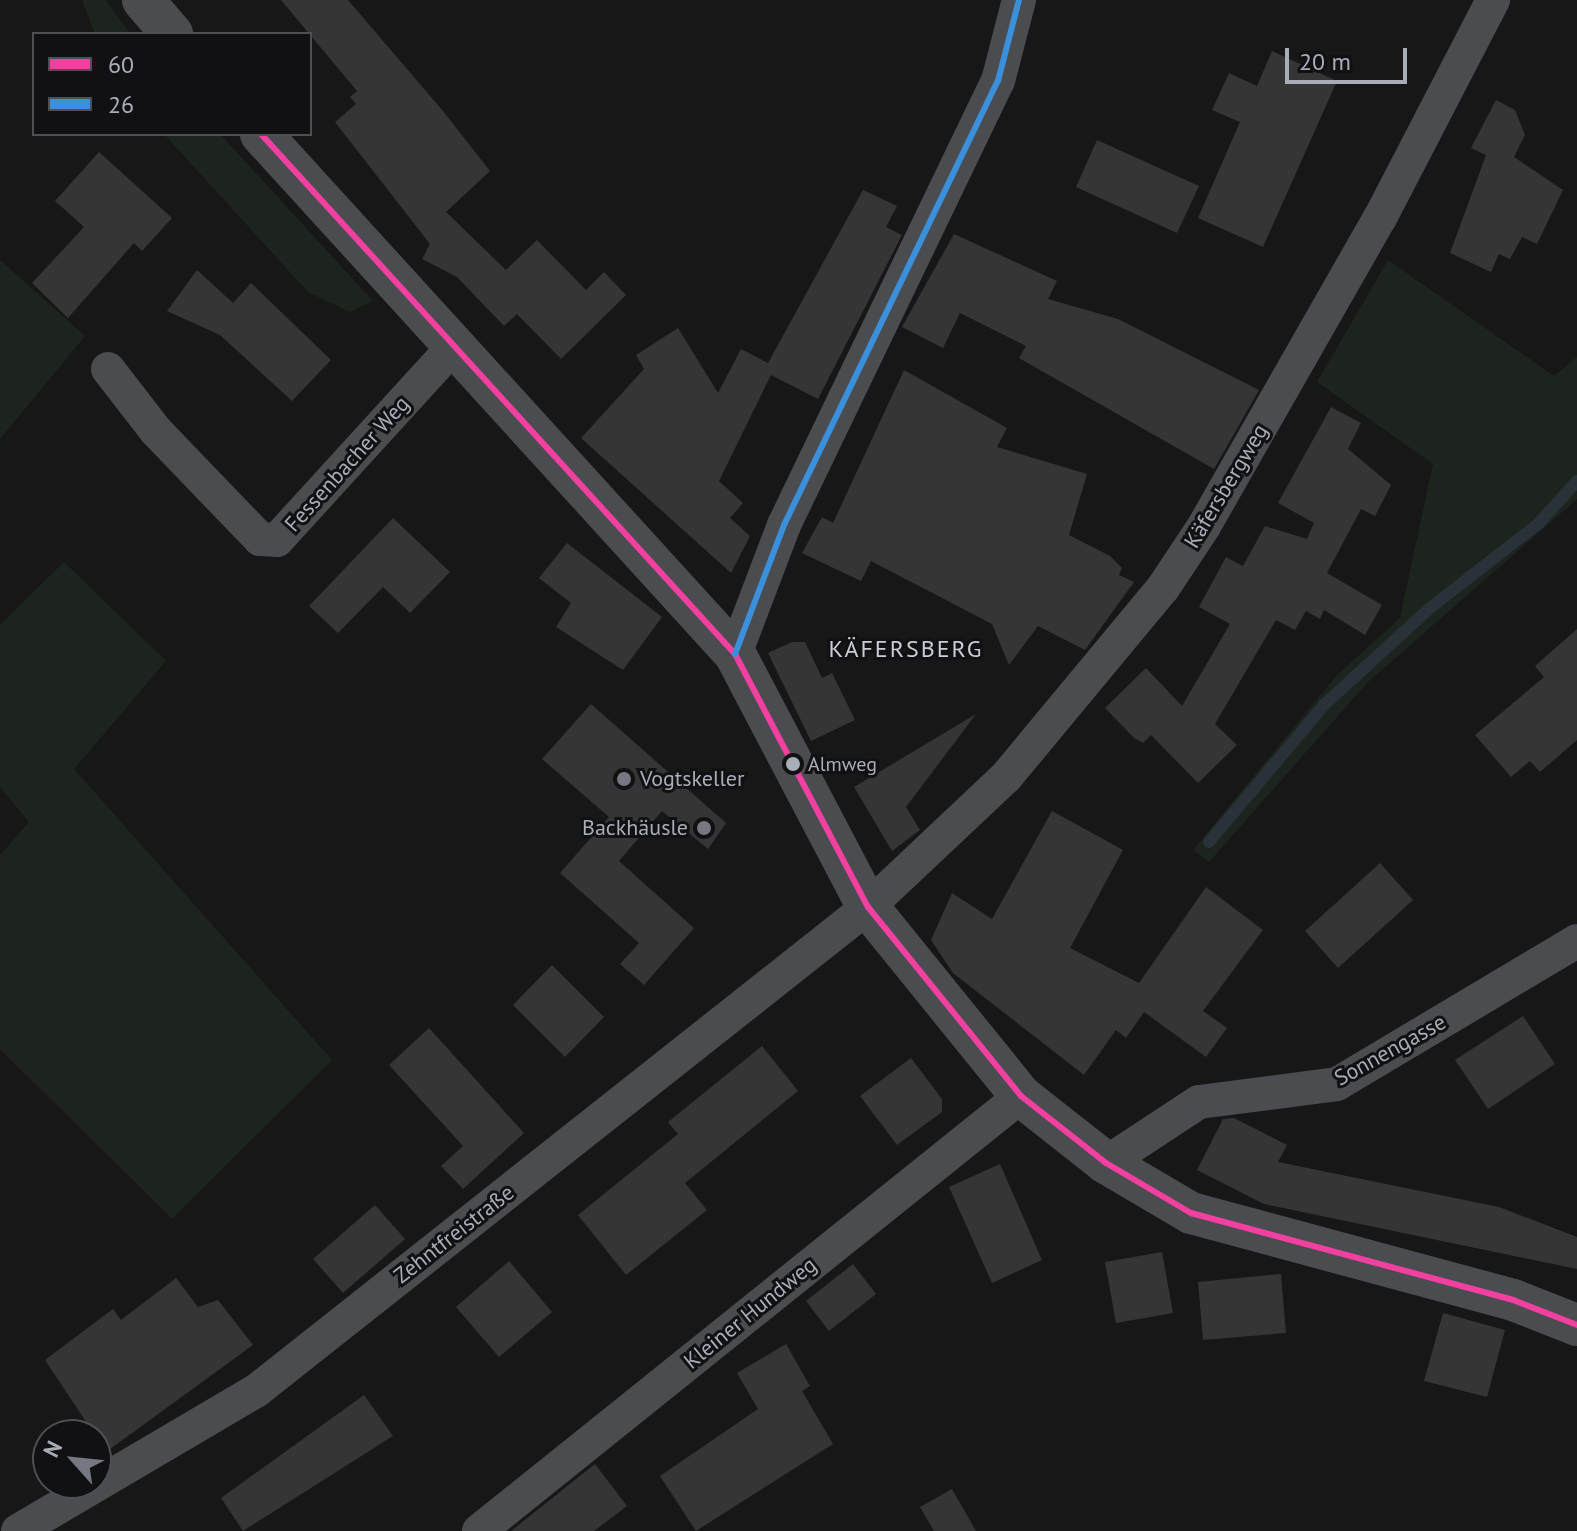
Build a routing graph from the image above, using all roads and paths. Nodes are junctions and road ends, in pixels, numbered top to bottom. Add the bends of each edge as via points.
1 (143, 0) edge
2 (1019, 0) edge
3 (1493, 0) edge
4 (170, 32) edge
5 (263, 136) edge
6 (453, 347) junction
7 (108, 369) dead end
8 (735, 654) junction
9 (868, 907) junction
10 (1577, 941) edge
11 (1021, 1096) junction
12 (1106, 1163) junction
13 (1577, 1325) edge
14 (18, 1531) edge
15 (479, 1531) edge

1 - 4 street
2 - 8 street via 998,81 784,525
3 - 9 street, Käfersbergweg via 1380,218 1163,588 1006,777
5 - 6 street
6 - 7 street, Fessenbacher Weg via 277,540 260,539 156,431
6 - 8 street
8 - 9 street
9 - 11 street
9 - 14 street, Zehntfreistraße via 256,1391
10 - 12 street, Sonnengasse via 1337,1084 1199,1102
11 - 12 street
11 - 15 street, Kleiner Hundweg
12 - 13 street via 1191,1213 1513,1300

